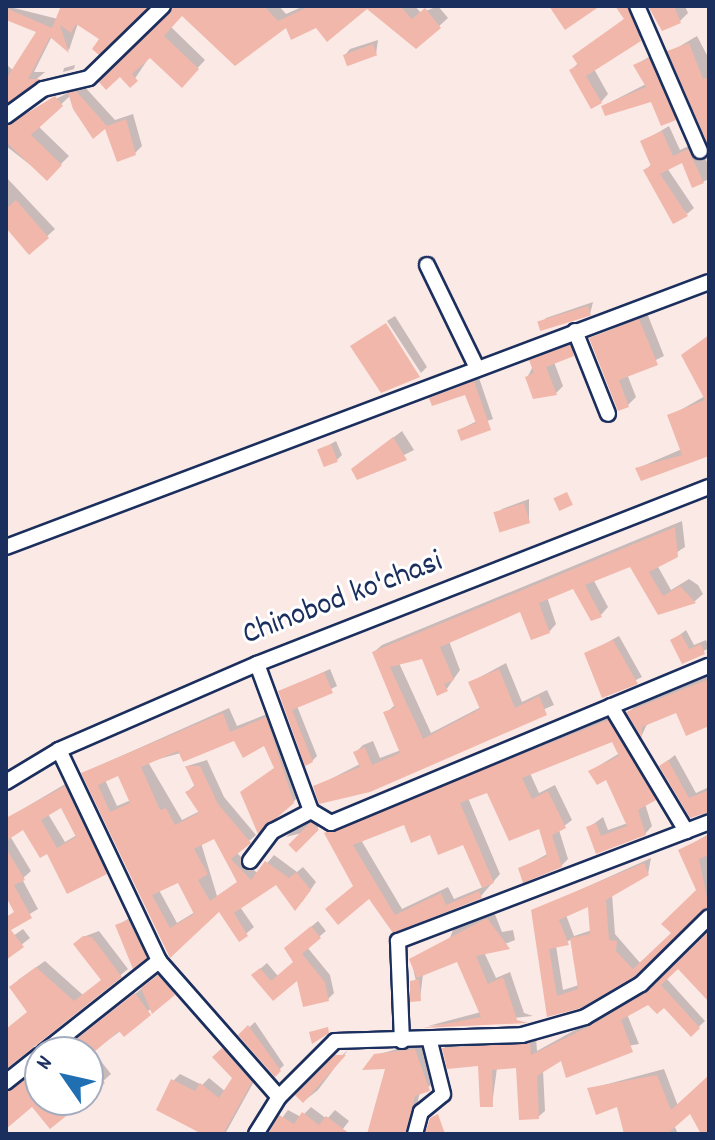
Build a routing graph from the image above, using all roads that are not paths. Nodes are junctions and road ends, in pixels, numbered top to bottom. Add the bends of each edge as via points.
1 (163, 6) edge
2 (637, 6) edge
3 (8, 110) edge
4 (700, 151) dead end
5 (427, 265) dead end
6 (709, 282) edge
7 (575, 331) junction
8 (477, 368) junction
9 (608, 414) dead end
10 (709, 487) edge
11 (6, 547) edge
12 (257, 664) junction
13 (709, 666) edge
14 (611, 706) junction
15 (59, 750) junction
16 (6, 782) edge
17 (311, 811) junction
18 (709, 822) edge
19 (686, 831) junction
20 (250, 861) dead end
21 (709, 917) edge
22 (159, 961) junction
23 (65, 1036) edge
24 (402, 1041) junction
25 (430, 1042) junction
26 (24, 1068) edge
27 (6, 1082) edge
28 (279, 1097) junction
29 (256, 1134) edge
30 (415, 1134) edge

1 - 3 street via 89,78 43,89
2 - 4 street
5 - 8 street
6 - 7 street
7 - 8 street
7 - 9 street
8 - 11 street
10 - 12 street, Chinobod ko'chasi
12 - 15 street, Chinobod ko'chasi
12 - 17 street
13 - 14 street
14 - 17 street via 331,823
14 - 19 street
15 - 16 street, Chinobod ko'chasi
15 - 22 street
17 - 20 street via 273,831
18 - 19 street
19 - 24 street via 398,941
21 - 25 street via 641,984 585,1017 522,1035
22 - 23 street
22 - 28 street
24 - 25 street
24 - 28 street via 335,1041
25 - 30 street via 443,1094 421,1112
26 - 27 street
28 - 29 street

